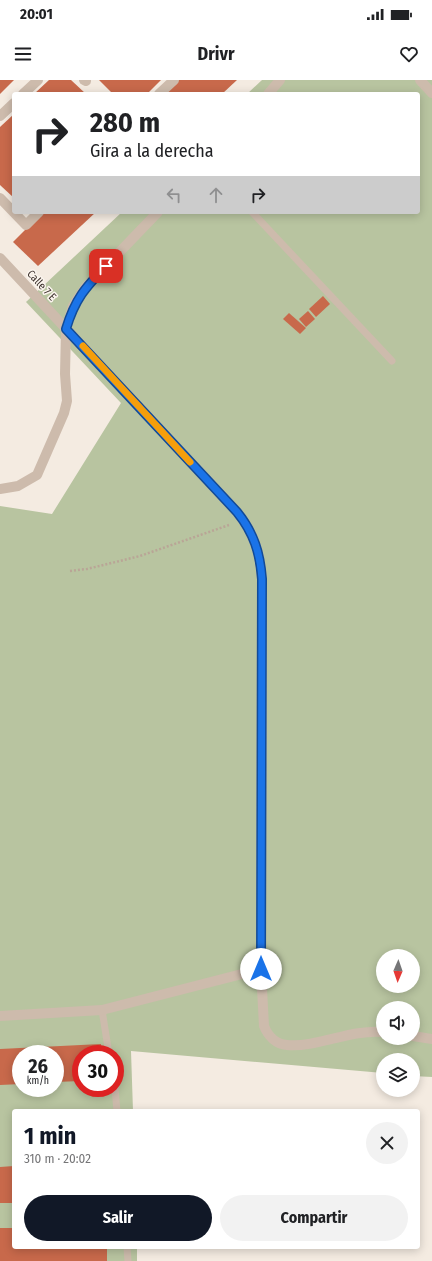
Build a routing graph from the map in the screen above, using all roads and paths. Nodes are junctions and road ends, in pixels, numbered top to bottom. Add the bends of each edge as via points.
1 (38, 80) edge
2 (174, 80) edge
3 (280, 80) edge
4 (420, 80) edge
5 (430, 88) edge
6 (25, 92) edge
7 (161, 92) edge
8 (270, 92) edge
9 (12, 105) edge
10 (0, 116) edge
11 (0, 198) edge
12 (12, 210) edge
13 (15, 214) edge
14 (37, 214) edge
15 (156, 214) edge
16 (254, 214) edge
17 (0, 258) edge
18 (66, 329) junction
19 (392, 361) dead end
20 (0, 489) edge
21 (240, 516) junction
22 (70, 571) dead end
23 (261, 969) junction
24 (102, 1010) junction
25 (0, 1016) edge
26 (376, 1032) edge
27 (420, 1037) edge
28 (432, 1039) edge
29 (108, 1045) edge
30 (115, 1097) edge
31 (117, 1109) edge
32 (127, 1249) edge
33 (128, 1261) edge

1 - 6 street
2 - 7 street
3 - 8 street
4 - 5 street
9 - 10 street
11 - 12 street
13 - 14 street via 26,225
15 - 18 street via 85,288 73,306
16 - 19 lane
17 - 18 street, Calle 7 E
18 - 20 street via 67,400 64,413 37,475 18,486
18 - 21 street, Calle 7 E
21 - 22 path via 140,556
21 - 23 street, Calle 7 E via 256,542 262,579
23 - 24 street
23 - 26 street, Calle 7 E via 264,1026 268,1035 280,1043 295,1045 363,1031
24 - 25 street
24 - 29 lane
27 - 28 street
30 - 31 lane
32 - 33 lane

